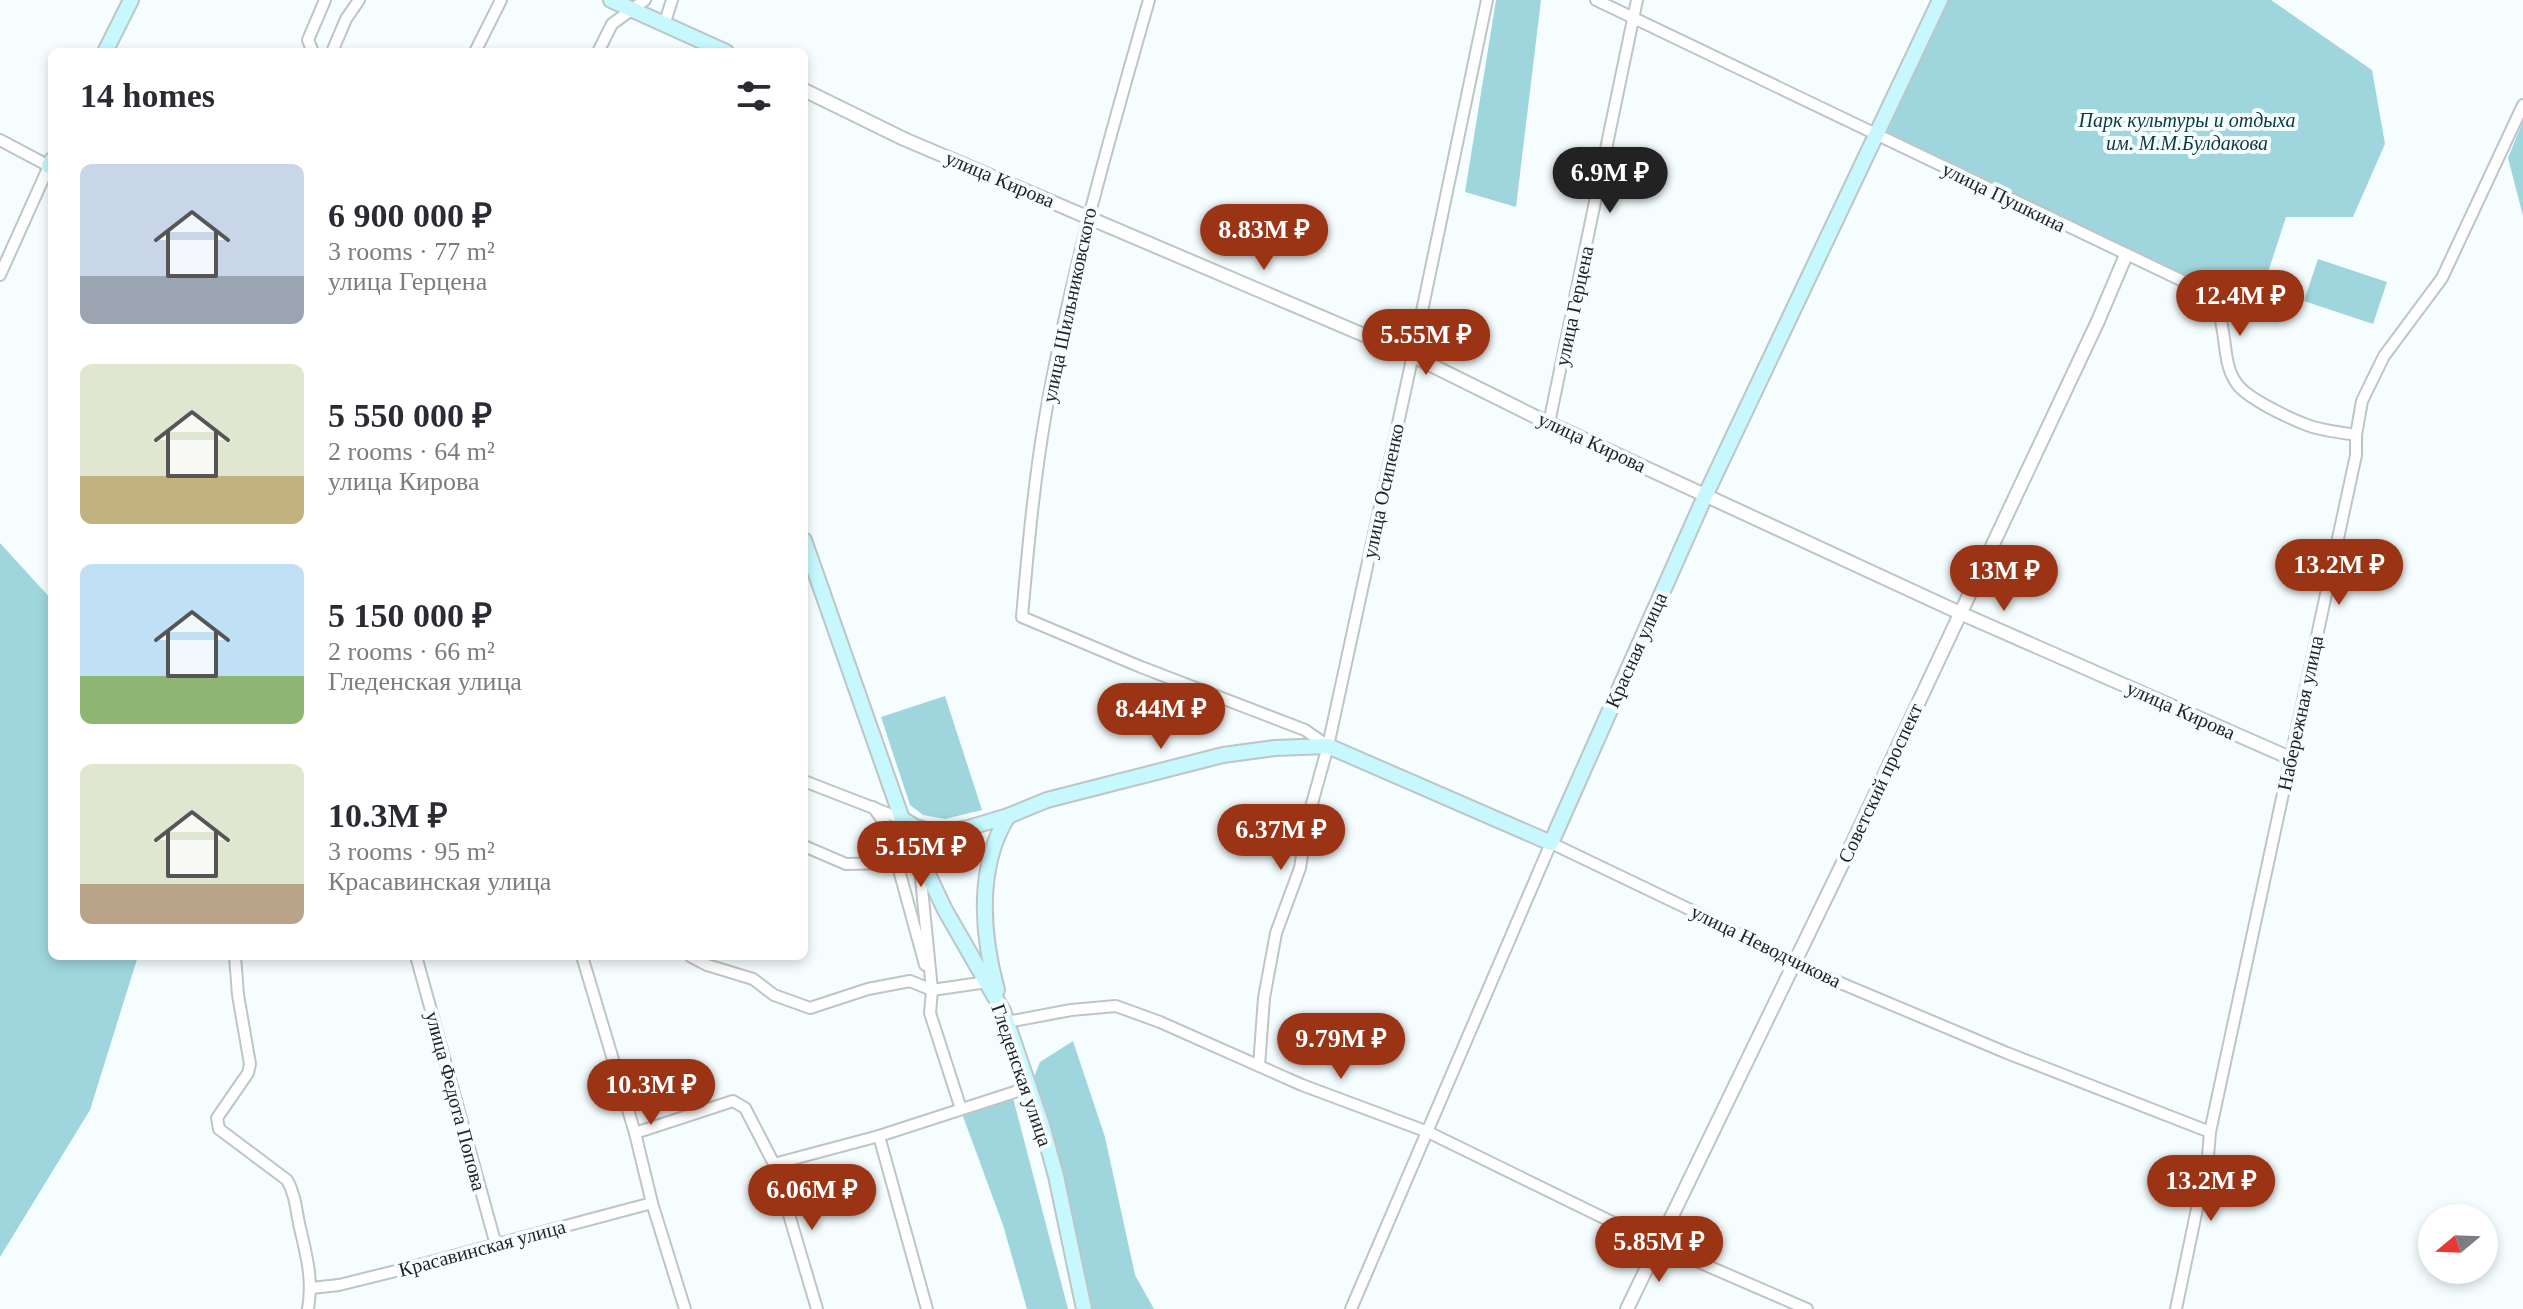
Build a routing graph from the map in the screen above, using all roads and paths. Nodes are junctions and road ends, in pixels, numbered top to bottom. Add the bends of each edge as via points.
1 (131, 0) edge
2 (325, 0) edge
3 (359, 0) edge
4 (501, 0) edge
5 (611, 0) edge
6 (645, 0) edge
7 (672, 0) edge
8 (1149, 0) edge
9 (1487, 0) edge
10 (1596, 0) edge
11 (1637, 0) edge
12 (1940, 0) edge
13 (631, 10) junction
14 (1634, 18) junction
15 (664, 25) junction
16 (107, 48) edge
17 (311, 48) edge
18 (334, 48) edge
19 (477, 48) edge
20 (600, 48) edge
21 (717, 48) edge
22 (808, 92) edge
23 (2523, 105) edge
24 (1876, 135) junction
25 (0, 140) edge
26 (48, 163) edge
27 (48, 171) edge
28 (1088, 216) junction
29 (2126, 255) junction
30 (0, 275) edge
31 (1413, 356) junction
32 (1549, 423) junction
33 (2356, 435) junction
34 (1706, 494) junction
35 (808, 551) edge
36 (1960, 613) junction
37 (1022, 617) joint
38 (1328, 746) junction
39 (2290, 758) junction
40 (808, 783) edge
41 (873, 807) junction
42 (1008, 816) junction
43 (902, 819) junction
44 (1551, 843) junction
45 (808, 848) edge
46 (919, 858) junction
47 (896, 863) junction
48 (235, 960) edge
49 (417, 960) edge
50 (583, 960) edge
51 (698, 960) edge
52 (1793, 963) junction
53 (987, 982) junction
54 (932, 990) junction
55 (1005, 1016) junction
56 (1259, 1066) junction
57 (1030, 1087) junction
58 (961, 1109) junction
59 (1428, 1132) junction
60 (2210, 1132) junction
61 (635, 1133) junction
62 (879, 1136) junction
63 (774, 1164) junction
64 (652, 1203) junction
65 (1657, 1244) junction
66 (496, 1245) junction
67 (311, 1288) junction
68 (308, 1309) edge
69 (685, 1309) edge
70 (817, 1309) edge
71 (927, 1309) edge
72 (1084, 1309) edge
73 (1351, 1309) edge
74 (1627, 1309) edge
75 (1807, 1309) edge
76 (2176, 1309) edge

1 - 16 main road
2 - 17 street via 308,40
3 - 18 street
4 - 19 street
5 - 13 main road
6 - 13 street
7 - 15 street
8 - 28 street, улица Шильниковского
9 - 31 street, улица Осипенко
10 - 14 street, улица Пушкина
11 - 14 street, улица Герцена
12 - 24 main road, Красная улица
13 - 15 main road
13 - 20 street via 612,24
14 - 24 street, улица Пушкина
14 - 32 street, улица Герцена
15 - 21 main road
22 - 28 street, улица Кирова via 904,139
23 - 33 street, Набережная улица via 2442,278 2384,356 2362,401
24 - 29 street, улица Пушкина
24 - 34 main road, Красная улица
25 - 26 street
27 - 30 street
28 - 31 street, улица Кирова
28 - 37 street, улица Шильниковского via 1046,412
29 - 33 street, улица Пушкина via 2211,298 2221,316 2223,345 2238,385 2309,426
29 - 36 street, Советский проспект
31 - 32 street, улица Кирова
31 - 38 street, улица Осипенко
32 - 34 street, улица Кирова
33 - 39 street, Набережная улица via 2356,455
34 - 36 street, улица Кирова
34 - 44 main road, Красная улица
35 - 43 main road, Гледенская улица
36 - 39 street, улица Кирова
36 - 52 street, Советский проспект
37 - 38 street, улица Неводчикова via 1305,730
38 - 42 main road, улица Неводчикова via 1223,755 1062,796
38 - 44 main road, улица Неводчикова
38 - 56 street, улица Осипенко via 1300,868 1276,933
39 - 60 street, Набережная улица
40 - 41 street
41 - 43 street
41 - 47 street via 887,826
42 - 43 main road, улица Неводчикова via 945,832
42 - 55 main road via 987,872 985,909 993,974
43 - 46 main road, Гледенская улица
44 - 52 street, улица Неводчикова
44 - 59 street, Красная улица
45 - 47 street via 846,864
46 - 47 street
46 - 53 main road, Гледенская улица
46 - 54 street
47 - 54 street
48 - 67 street via 250,1064 217,1123 287,1180 297,1203
49 - 66 street, улица Федота Попова
50 - 61 street
51 - 54 street via 753,979 774,995 810,1008 910,981
52 - 60 street, улица Неводчикова
52 - 65 street, Советский проспект
53 - 54 street
53 - 55 main road, Гледенская улица
54 - 58 street via 930,1013
55 - 56 street via 1116,1006
55 - 57 main road, Гледенская улица
56 - 59 street
57 - 58 street
57 - 72 main road, Гледенская улица via 1056,1176
58 - 62 street
59 - 65 street
59 - 73 street, Красная улица
60 - 76 street, Набережная улица
61 - 63 street via 733,1101 745,1108
61 - 64 street
62 - 63 street
62 - 71 street
63 - 70 street
64 - 66 street, Красавинская улица
64 - 69 street
65 - 74 street, Советский проспект
65 - 75 street
66 - 67 street, Красавинская улица
67 - 68 street

